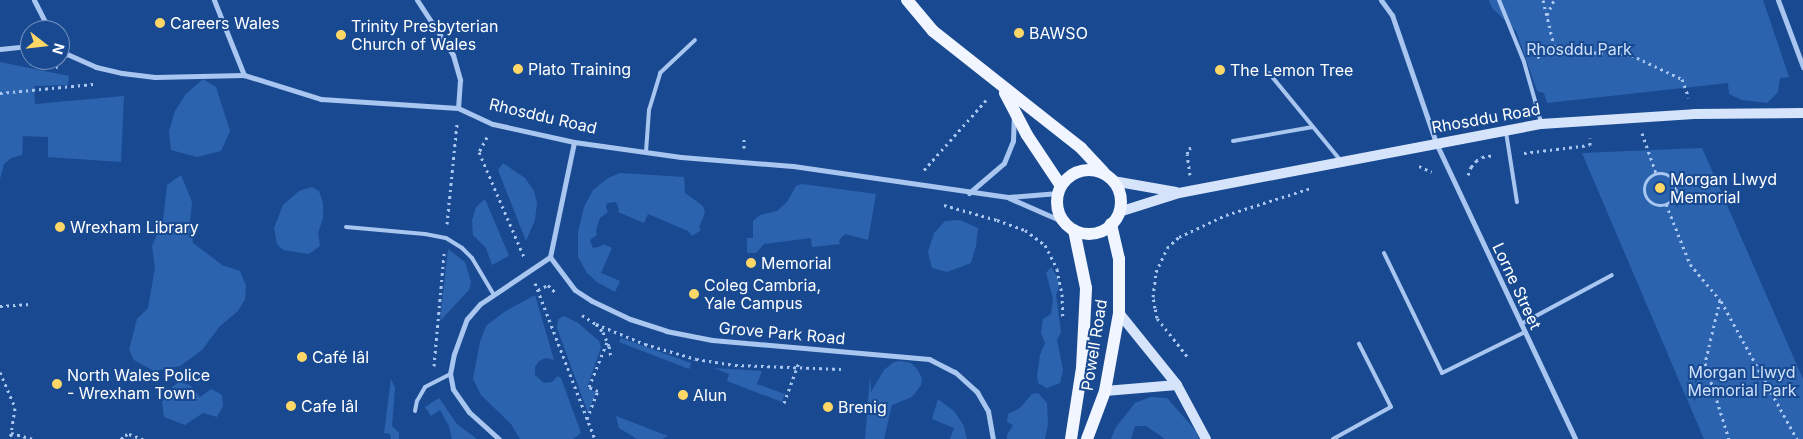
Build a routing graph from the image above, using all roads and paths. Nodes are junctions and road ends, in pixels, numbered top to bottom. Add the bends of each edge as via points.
1 (34, 0) edge
2 (417, 0) edge
3 (907, 0) edge
4 (1381, 0) edge
5 (1499, 0) edge
6 (1543, 0) edge
7 (1554, 0) edge
8 (1778, 0) edge
9 (216, 1) edge
10 (1547, 15) junction
11 (44, 20) edge
12 (695, 40) dead end
13 (20, 47) edge
14 (0, 48) edge
15 (70, 55) edge
16 (96, 67) junction
17 (1803, 67) edge
18 (70, 68) edge
19 (1269, 73) dead end
20 (244, 75) junction
21 (99, 83) dead end
22 (1000, 85) junction
23 (0, 93) edge
24 (458, 108) junction
25 (1015, 110) junction
26 (1803, 113) edge
27 (1694, 114) junction
28 (1636, 116) junction
29 (1588, 120) junction
30 (1541, 124) junction
31 (1313, 127) junction
32 (1506, 130) junction
33 (1233, 141) dead end
34 (574, 142) junction
35 (1436, 143) junction
36 (1193, 146) dead end
37 (479, 152) dead end
38 (646, 152) junction
39 (1510, 154) junction
40 (1341, 161) junction
41 (1416, 166) dead end
42 (1103, 172) junction
43 (1656, 173) junction
44 (1434, 174) dead end
45 (1113, 181) junction
46 (913, 183) junction
47 (1468, 183) dead end
48 (1316, 187) dead end
49 (1059, 189) junction
50 (1192, 190) junction
51 (969, 193) junction
52 (1179, 193) junction
53 (1008, 197) junction
54 (1517, 202) dead end
55 (1666, 204) junction
56 (964, 211) dead end
57 (1119, 212) junction
58 (1111, 224) junction
59 (1069, 226) junction
60 (346, 227) dead end
61 (1384, 254) dead end
62 (550, 257) junction
63 (530, 271) junction
64 (1612, 275) dead end
65 (538, 290) junction
66 (557, 294) dead end
67 (494, 295) junction
68 (1720, 300) junction
69 (30, 304) dead end
70 (0, 306) edge
71 (576, 311) dead end
72 (1118, 313) junction
73 (1064, 323) dead end
74 (1521, 324) junction
75 (1525, 332) junction
76 (607, 341) junction
77 (1359, 344) dead end
78 (804, 348) junction
79 (1187, 356) dead end
80 (611, 357) dead end
81 (0, 372) edge
82 (450, 374) junction
83 (1177, 385) junction
84 (1105, 390) junction
85 (784, 403) dead end
86 (415, 411) dead end
87 (587, 419) junction
88 (11, 433) junction
89 (10, 439) edge
90 (33, 439) edge
91 (121, 439) edge
92 (143, 439) edge
93 (499, 439) edge
94 (595, 439) edge
95 (993, 439) edge
96 (1071, 439) edge
97 (1087, 439) edge
98 (1206, 439) edge
99 (1333, 439) edge
100 (1575, 439) edge
101 (1729, 439) edge
102 (1797, 439) edge

1 - 11 street
2 - 24 street via 453,55 460,80
3 - 22 main road via 933,31
4 - 35 street, Lorne Street via 1392,15
5 - 30 lane via 1524,62
6 - 10 path
7 - 10 path
8 - 17 street
9 - 20 street
10 - 27 path via 1555,50 1631,55 1682,79
12 - 38 lane via 660,73 649,110
13 - 14 street
15 - 16 street, Rhosddu Road
16 - 18 path
16 - 20 street, Rhosddu Road via 155,77
19 - 31 lane
20 - 24 street, Rhosddu Road via 321,98
21 - 23 path
22 - 25 main road
22 - 42 main road via 1081,148
22 - 46 path
24 - 34 street, Rhosddu Road via 493,124
25 - 49 main road
25 - 51 street via 1013,141 1004,163
26 - 27 main road, Rhosddu Road
27 - 28 main road, Rhosddu Road
28 - 29 main road, Rhosddu Road
28 - 43 path
29 - 30 main road, Rhosddu Road
29 - 39 path via 1590,145
30 - 32 main road, Rhosddu Road
31 - 33 lane
31 - 40 lane
32 - 35 main road, Rhosddu Road
32 - 39 lane
34 - 38 street, Rhosddu Road
34 - 62 street
35 - 40 main road, Rhosddu Road
35 - 74 street, Lorne Street
36 - 50 path via 1187,154
37 - 63 path
38 - 46 street, Rhosddu Road via 793,166
39 - 47 path via 1482,157 1476,161 1471,166
39 - 54 lane
40 - 50 main road, Rhosddu Road
41 - 44 path
42 - 45 main road
42 - 49 main road via 1094,169 1074,173
43 - 55 path via 1671,177 1676,186 1675,197
43 - 55 path via 1645,184 1645,194 1651,202
45 - 52 main road, Rhosddu Road
45 - 57 main road via 1121,198
46 - 51 street, Rhosddu Road
48 - 79 path via 1235,212 1179,237 1160,259 1153,297 1157,318
49 - 53 street, Rhosddu Road
49 - 59 main road via 1058,208
50 - 52 main road, Rhosddu Road
51 - 53 street, Rhosddu Road
52 - 57 main road, Rhosddu Road
53 - 59 street, Rhosddu Road
55 - 68 path via 1690,264
56 - 73 path via 1025,230 1045,245 1057,269
57 - 58 main road
58 - 59 main road, Rhosddu Road via 1094,234
58 - 72 main road, Powell Road via 1119,260
59 - 96 main road, Powell Road via 1086,288 1082,368
60 - 67 lane via 446,238 472,258
61 - 75 lane via 1442,373
62 - 63 street
62 - 78 street, Grove Park Road via 575,290 630,319 666,331 712,340
63 - 65 path
63 - 67 street
64 - 74 lane
65 - 66 path via 548,286
65 - 87 path
67 - 82 street via 480,304 467,319
68 - 101 path via 1705,363
68 - 102 path
69 - 70 path
71 - 76 path via 596,324
72 - 83 main road
72 - 84 main road, Powell Road
74 - 75 street, Lorne Street
75 - 100 street, Lorne Street
76 - 80 path
76 - 87 path via 589,387 598,391
77 - 99 lane via 1391,407
78 - 85 path
78 - 95 street, Grove Park Road via 929,359 955,372 977,392 988,411
81 - 88 path via 15,408
82 - 86 lane via 425,387
82 - 93 street via 453,390 461,403
83 - 84 main road
83 - 98 main road
84 - 97 main road, Powell Road
87 - 94 path
88 - 89 path
88 - 90 path
91 - 92 path via 129,434

